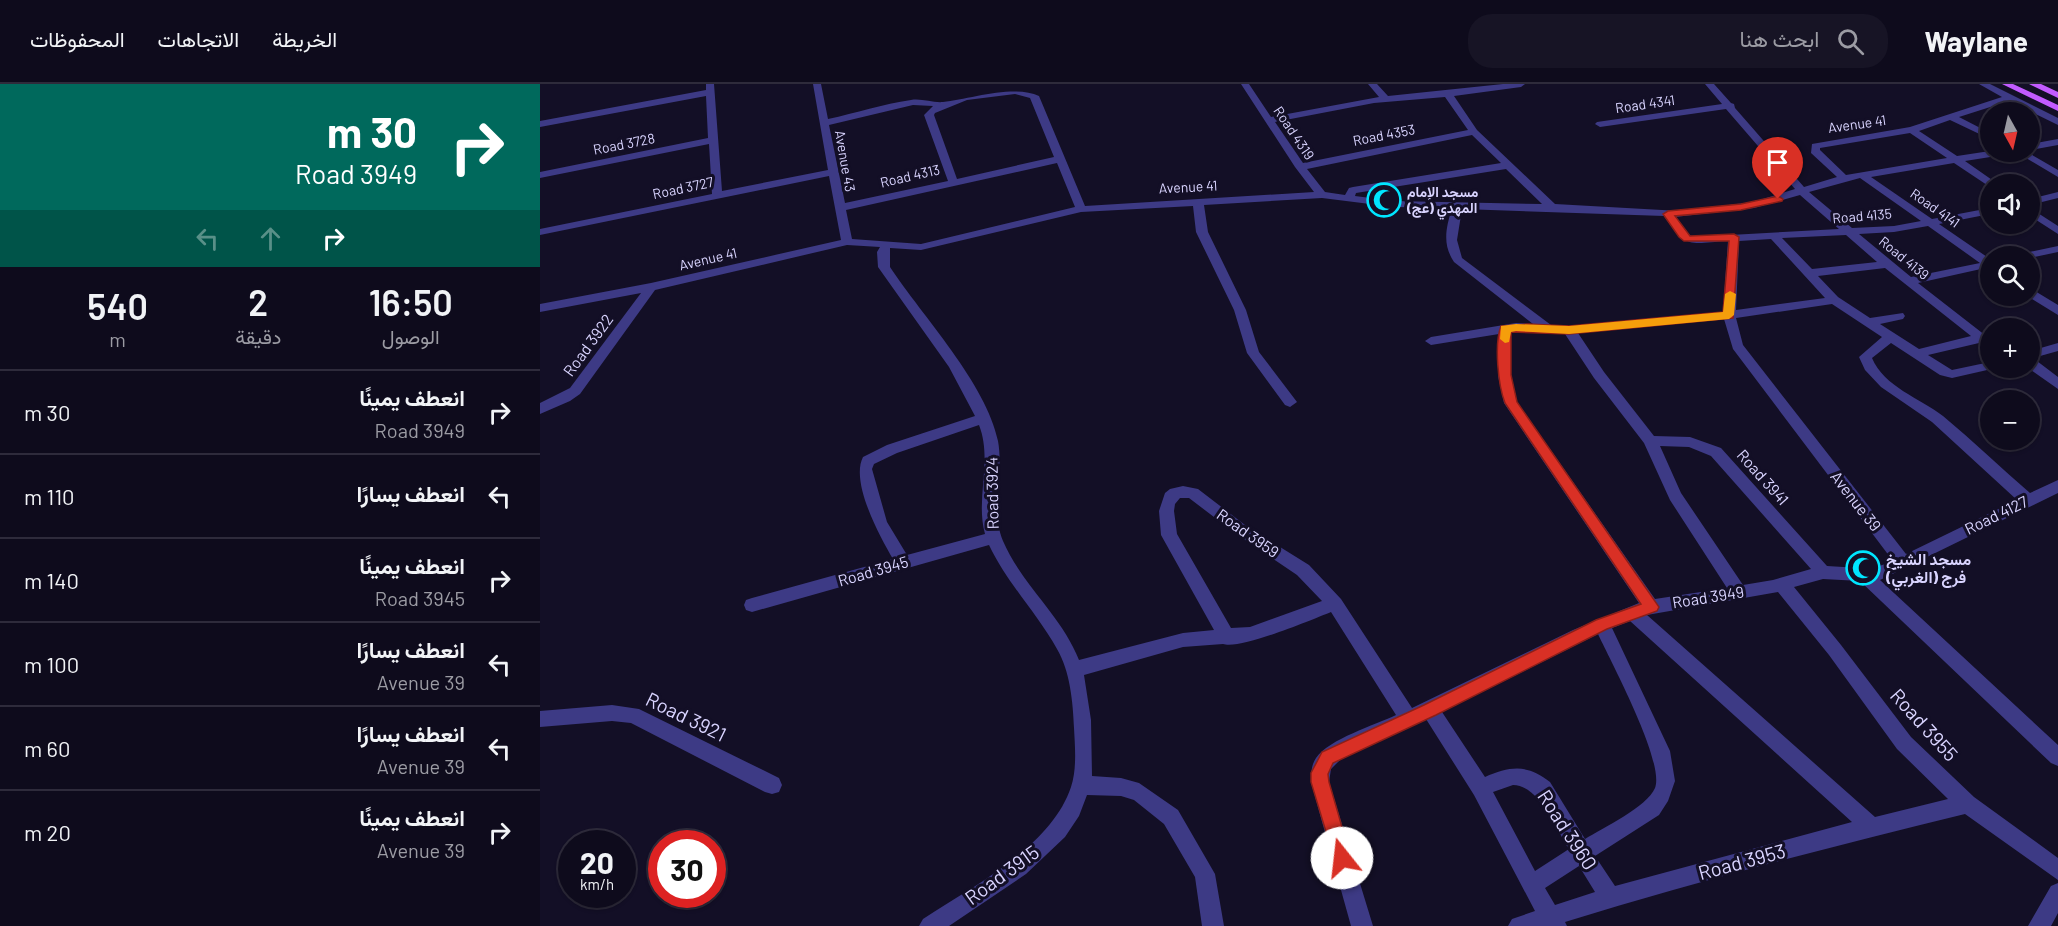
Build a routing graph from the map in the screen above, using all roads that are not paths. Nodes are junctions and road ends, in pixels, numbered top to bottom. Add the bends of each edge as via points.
1 (817, 84) edge
2 (1245, 84) edge
3 (1372, 84) edge
4 (1521, 84) edge
5 (1709, 84) edge
6 (1983, 84) edge
7 (2006, 84) edge
8 (2033, 84) edge
9 (2044, 84) edge
10 (1027, 87) edge
11 (710, 88) edge
12 (1448, 89) edge
13 (2058, 94) edge
14 (2011, 97) junction
15 (1386, 99) junction
16 (942, 104) junction
17 (1731, 106) junction
18 (2058, 108) edge
19 (1951, 117) junction
20 (1269, 120) junction
21 (2058, 122) edge
22 (824, 123) junction
23 (540, 124) edge
24 (1600, 124) dead end
25 (1912, 130) junction
26 (1980, 131) edge
27 (1474, 132) junction
28 (714, 140) junction
29 (2058, 142) edge
30 (2040, 145) edge
31 (1980, 156) edge
32 (1060, 159) junction
33 (1955, 160) junction
34 (2038, 162) edge
35 (1510, 165) junction
36 (1300, 167) junction
37 (832, 172) junction
38 (2058, 174) edge
39 (540, 175) edge
40 (1862, 175) junction
41 (1980, 177) edge
42 (1844, 178) junction
43 (953, 181) junction
44 (1802, 190) junction
45 (1322, 195) junction
46 (717, 196) junction
47 (1350, 196) junction
48 (2053, 196) edge
49 (1198, 201) junction
50 (2058, 204) edge
51 (1458, 205) junction
52 (1552, 207) junction
53 (839, 208) junction
54 (1081, 209) junction
55 (1980, 213) edge
56 (1668, 214) junction
57 (2040, 218) edge
58 (1931, 223) junction
59 (2058, 231) edge
60 (540, 232) edge
61 (1850, 233) junction
62 (1774, 236) junction
63 (1734, 237) junction
64 (847, 242) junction
65 (886, 245) junction
66 (2058, 249) edge
67 (2040, 253) edge
68 (1980, 257) edge
69 (1887, 264) junction
70 (1980, 266) edge
71 (1809, 273) junction
72 (1909, 281) junction
73 (651, 287) junction
74 (2040, 298) edge
75 (1834, 300) junction
76 (540, 308) edge
77 (2058, 311) edge
78 (1729, 315) junction
79 (1899, 316) dead end
80 (1869, 322) junction
81 (1505, 329) junction
82 (1548, 329) junction
83 (1569, 330) junction
84 (1891, 336) junction
85 (1980, 336) edge
86 (1431, 341) dead end
87 (1980, 342) edge
88 (2058, 347) edge
89 (1919, 353) junction
90 (2040, 353) edge
91 (1980, 368) edge
92 (2040, 370) edge
93 (2058, 384) edge
94 (1290, 402) dead end
95 (540, 410) edge
96 (983, 418) junction
97 (1650, 441) junction
98 (2058, 486) edge
99 (2027, 500) junction
100 (993, 538) junction
101 (1903, 562) junction
102 (903, 563) junction
103 (1823, 572) junction
104 (1864, 575) junction
105 (1782, 585) junction
106 (1739, 592) junction
107 (1335, 604) junction
108 (752, 605) dead end
109 (1651, 607) junction
110 (1632, 612) junction
111 (1602, 624) junction
112 (1228, 638) junction
113 (1073, 670) junction
114 (1430, 710) junction
115 (540, 719) edge
116 (1409, 719) junction
117 (2058, 756) edge
118 (772, 785) dead end
119 (1081, 785) junction
120 (1481, 788) junction
121 (1967, 804) junction
122 (1872, 827) junction
123 (1582, 853) junction
124 (2058, 870) edge
125 (1531, 885) junction
126 (2058, 893) edge
127 (1610, 898) junction
128 (1553, 921) edge
129 (930, 926) edge
130 (1213, 926) edge
131 (1362, 926) edge
132 (1519, 926) edge
133 (2039, 926) edge

1 - 22 street, Avenue 43
2 - 20 street, Road 4319
3 - 15 street
4 - 12 street via 1460,93
5 - 17 street, Road 4139
6 - 14 street
7 - 18 main road
8 - 13 main road
9 - 13 main road
10 - 16 street
10 - 32 street
11 - 23 street
11 - 28 street
12 - 15 street
12 - 27 street
14 - 19 street, Avenue 41
14 - 21 street
15 - 20 street
16 - 22 street via 913,102
16 - 43 street, Road 4313 via 930,115
17 - 24 street, Road 4341
17 - 44 street, Road 4139
19 - 25 street, Avenue 41
19 - 26 street
20 - 36 street, Road 4319
22 - 37 street, Avenue 43
25 - 33 street
25 - 42 street, Avenue 41 via 1815,146 1815,151
27 - 35 street
27 - 36 street, Road 4353
28 - 39 street, Road 3728
28 - 46 street
29 - 30 street
31 - 33 street, Avenue 41
32 - 43 street, Road 4313
32 - 54 street
33 - 40 street, Avenue 41
33 - 41 street
34 - 38 street
35 - 47 street via 1353,190
35 - 52 street
36 - 45 street, Road 4319
37 - 46 street, Road 3727
37 - 53 street, Avenue 43
40 - 42 street, Avenue 41
40 - 58 street, Road 4141
42 - 44 street, Avenue 41
43 - 53 street, Road 4313
44 - 56 street, Avenue 41 via 1754,205
44 - 61 street, Road 4139
45 - 47 street, Avenue 41
45 - 49 street, Avenue 41
46 - 60 street, Road 3727
47 - 51 street, Avenue 41 via 1394,204
48 - 50 street
49 - 54 street, Avenue 41
49 - 94 street via 1202,232 1240,310 1253,353
51 - 52 street, Avenue 41
51 - 82 street via 1450,243 1458,260
52 - 56 street, Avenue 41
53 - 64 street, Avenue 43
54 - 65 street, Avenue 41 via 934,245
55 - 58 street, Road 4135
56 - 63 street via 1688,239
57 - 59 street
58 - 61 street, Road 4135
58 - 68 street, Road 4141
61 - 62 street, Road 4135
61 - 69 street, Road 4139
62 - 63 street, Road 4135
62 - 71 street
63 - 78 street, Avenue 39
64 - 65 street, Avenue 41
64 - 73 street, Avenue 41
65 - 96 street, Road 3924 via 884,267 952,358
66 - 67 street
69 - 71 street
69 - 72 street, Road 4139
70 - 72 street
71 - 75 street
72 - 85 street, Road 4139
73 - 76 street, Avenue 41
73 - 95 street, Road 3922 via 575,391
74 - 77 street
75 - 78 street
75 - 80 street
78 - 83 street
78 - 101 street, Avenue 39 via 1737,346
79 - 80 street
80 - 84 street
81 - 82 street
81 - 86 street
81 - 109 street via 1505,375 1511,403
82 - 83 street
83 - 97 street
84 - 89 street
84 - 99 street via 1865,357 1867,364 1888,386 1935,417
87 - 89 street
88 - 90 street
89 - 91 street via 1952,374
92 - 93 street
96 - 100 street, Road 3924 via 991,442
96 - 102 street via 868,461 865,469 880,524
97 - 103 street, Road 3941 via 1690,442 1716,452
97 - 106 street via 1675,496
98 - 99 street, Road 4127
99 - 101 street, Road 4127
100 - 102 street, Road 3945
100 - 113 street, Road 3924 via 1063,643
101 - 104 street via 1883,573
102 - 108 street, Road 3945
103 - 104 street, Road 3949
103 - 105 street, Road 3949
104 - 117 street
105 - 106 street, Road 3949
105 - 121 street, Road 3955 via 1904,743
106 - 109 street, Road 3949
107 - 112 street
107 - 112 street, Road 3959 via 1303,570 1239,530 1193,493 1175,492 1168,502 1165,520 1170,535
107 - 116 street, Road 3959
109 - 110 street, Road 3949
110 - 111 street, Road 3949
110 - 122 street
111 - 114 street, Road 3949
111 - 123 street via 1661,751 1667,783 1652,808
112 - 113 street via 1183,640
113 - 119 street, Road 3924 via 1083,724
114 - 116 street, Road 3949
114 - 120 street
115 - 118 street, Road 3921 via 633,715
116 - 131 street, Road 3949 via 1334,753 1320,773
119 - 129 street, Road 3915 via 1073,807 1045,844
119 - 130 street via 1139,792 1171,817 1205,874
120 - 123 street, Road 3960 via 1515,776 1535,781
120 - 125 street
121 - 122 street, Road 3953
121 - 124 street, Road 3955
122 - 127 street, Road 3953
123 - 125 street
123 - 127 street, Road 3960
125 - 128 street
126 - 133 street
127 - 128 street, Road 3953
128 - 132 street, Road 3953

